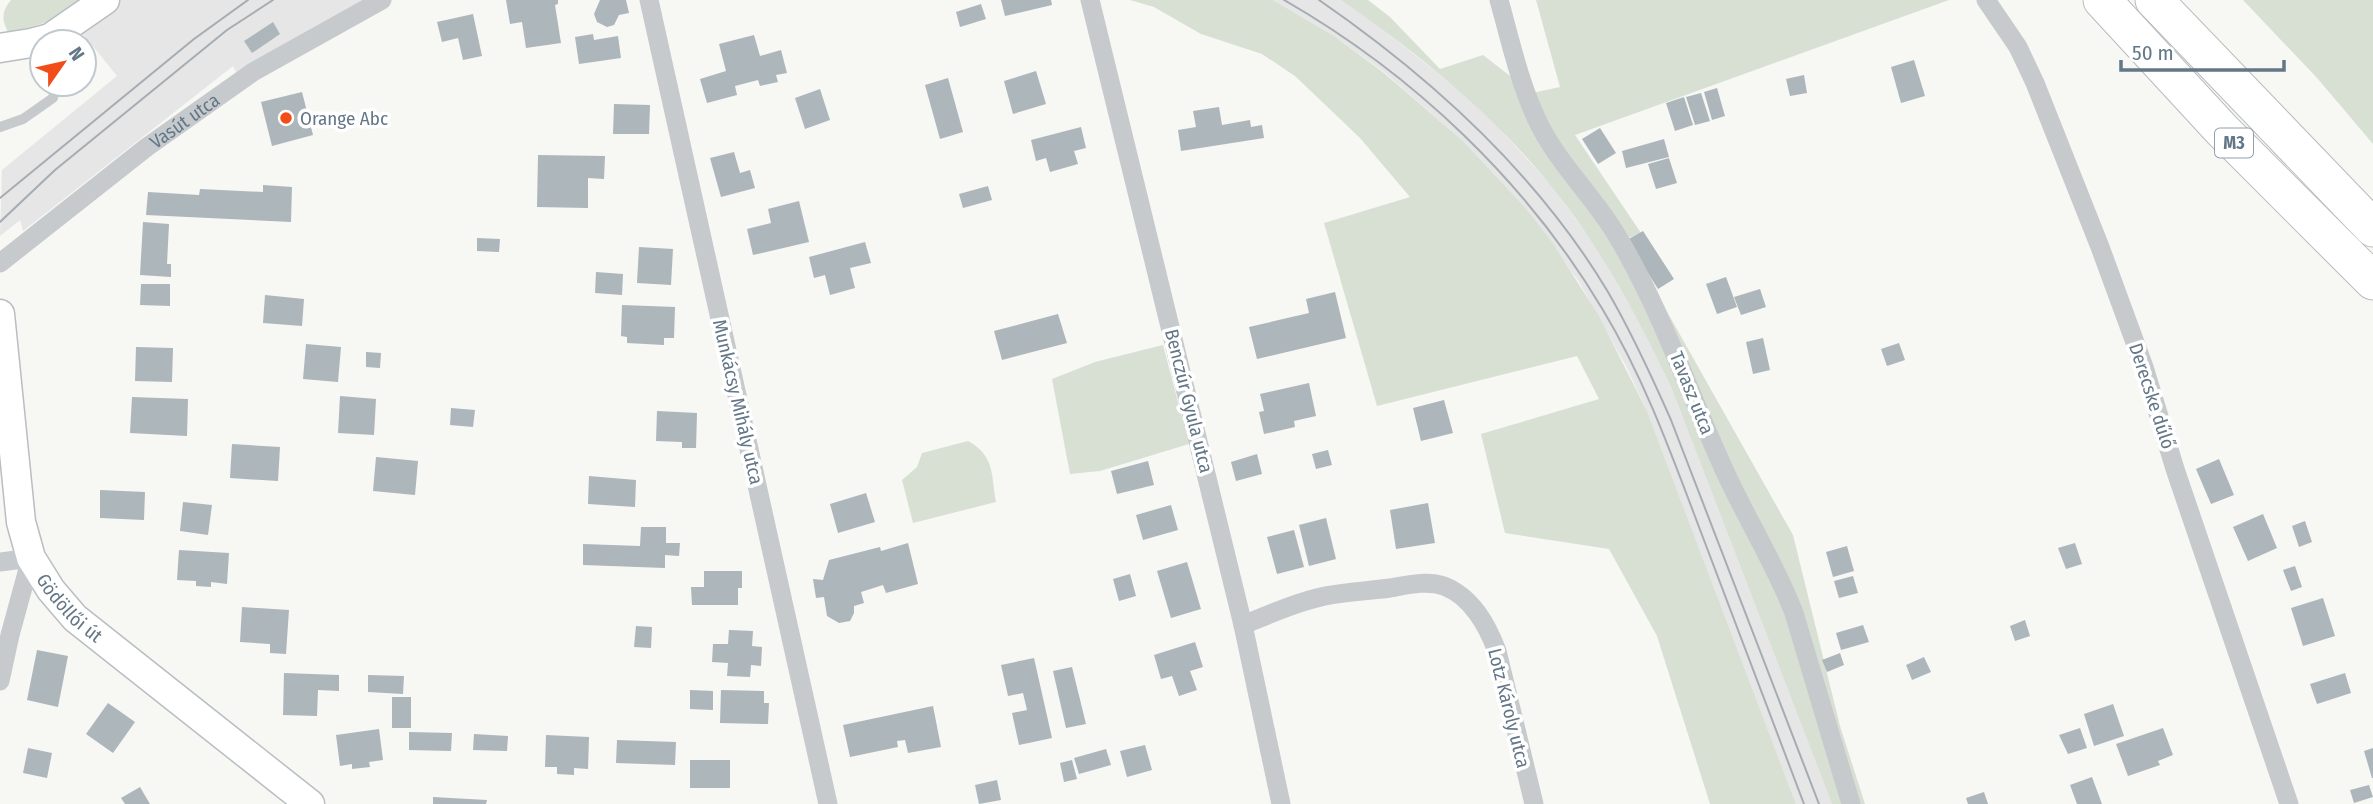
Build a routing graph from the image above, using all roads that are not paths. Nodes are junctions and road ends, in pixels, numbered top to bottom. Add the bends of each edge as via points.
1 (105, 0) edge
2 (382, 0) edge
3 (649, 0) edge
4 (1090, 0) edge
5 (1499, 0) edge
6 (1986, 0) edge
7 (2102, 0) edge
8 (2154, 0) edge
9 (0, 48) edge
10 (52, 98) edge
11 (0, 127) edge
12 (2373, 228) edge
13 (0, 263) edge
14 (2373, 281) edge
15 (0, 314) edge
16 (31, 558) junction
17 (0, 562) edge
18 (1243, 625) junction
19 (0, 681) edge
20 (310, 804) edge
21 (828, 804) edge
22 (1281, 804) edge
23 (1534, 804) edge
24 (1851, 804) edge
25 (2289, 804) edge

1 - 9 main road via 35,48
2 - 13 street, Vasút utca via 253,72 147,147
3 - 21 street, Munkácsy Mihály utca
4 - 18 street, Benczúr Gyula utca
5 - 24 street, Tavasz utca via 1521,83 1541,127 1623,246 1676,354 1723,468 1783,583
6 - 25 street, Derecske dűlő via 2018,47 2035,83 2101,247
7 - 14 highway, M3 via 2222,130
8 - 12 highway, M3
10 - 11 lane via 23,119
15 - 16 main road, Gödöllői út via 21,522
16 - 17 street
16 - 19 street
16 - 20 main road, Gödöllői út via 75,618
18 - 22 street, Benczúr Gyula utca
18 - 23 street, Lotz Károly utca via 1324,597 1421,583 1441,585 1459,594 1488,629 1497,651

